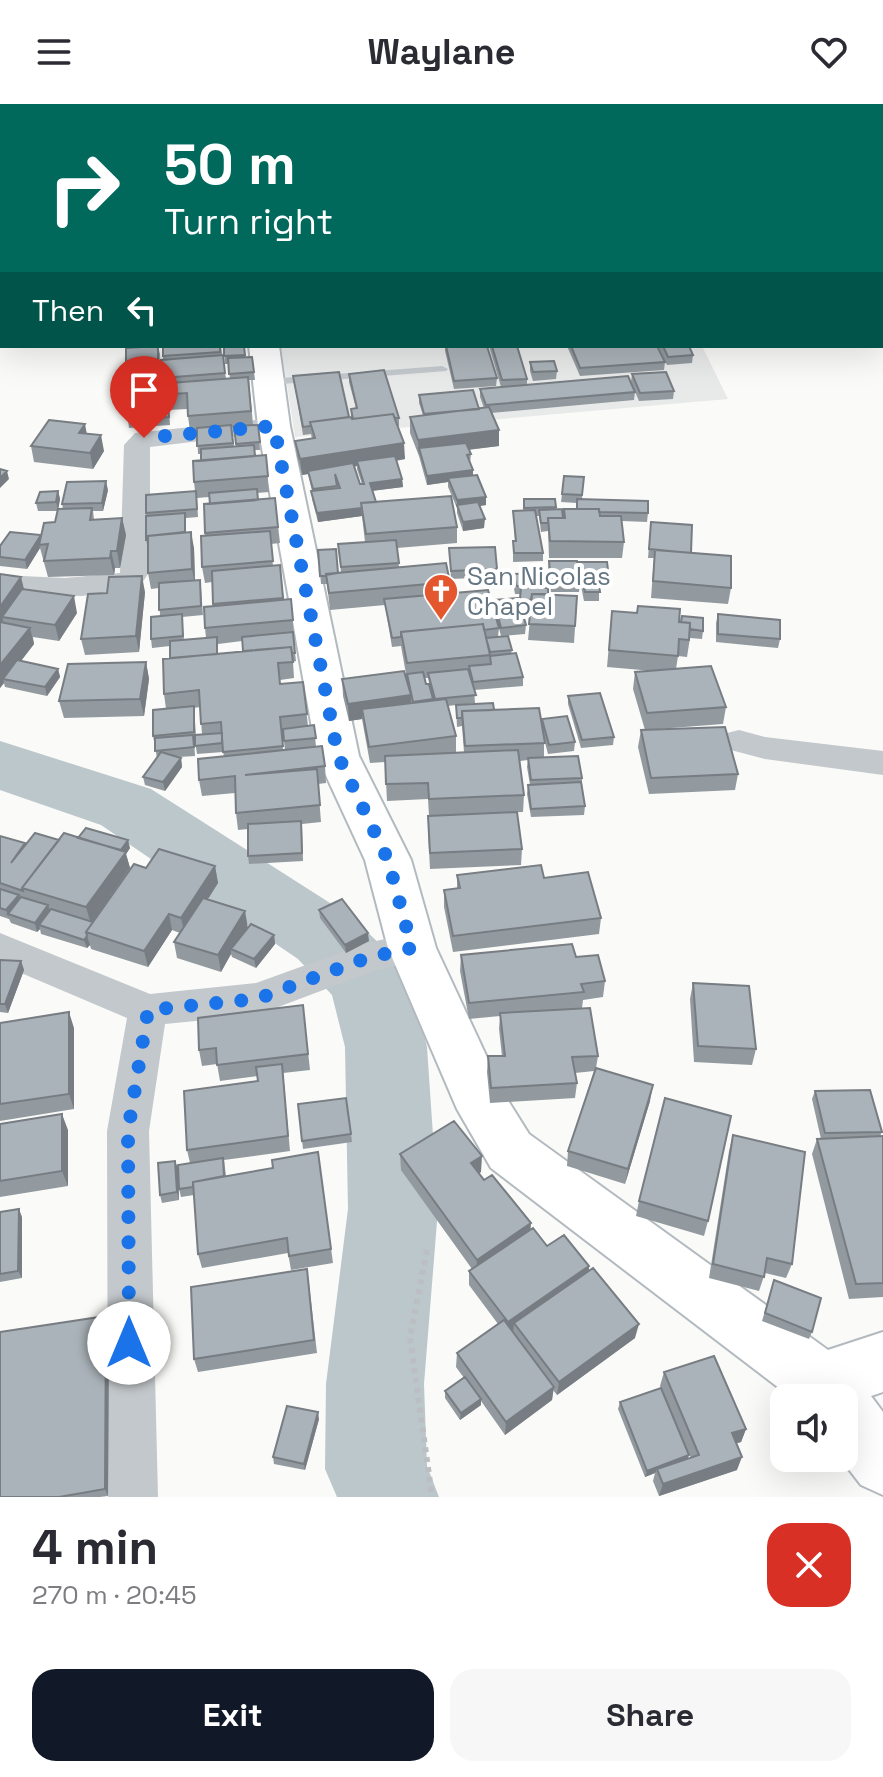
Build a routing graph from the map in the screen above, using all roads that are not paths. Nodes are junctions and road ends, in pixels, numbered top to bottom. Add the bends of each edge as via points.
1 (442, 369) dead end
2 (269, 385) edge
3 (0, 584) edge
4 (739, 741) dead end
5 (883, 763) edge
6 (0, 948) edge
7 (412, 948) junction
8 (148, 1010) junction
9 (883, 1362) edge
10 (815, 1384) edge
11 (852, 1384) edge
12 (858, 1430) edge
13 (883, 1463) edge
14 (133, 1497) edge

1 - 2 lane
2 - 3 street via 137,445 136,571 130,580 108,586
2 - 7 street via 338,756 388,860
4 - 5 street
6 - 8 street
7 - 8 street via 367,958 257,999
7 - 10 street via 484,1109 510,1151
8 - 14 street via 128,1131
9 - 11 street
12 - 13 street

